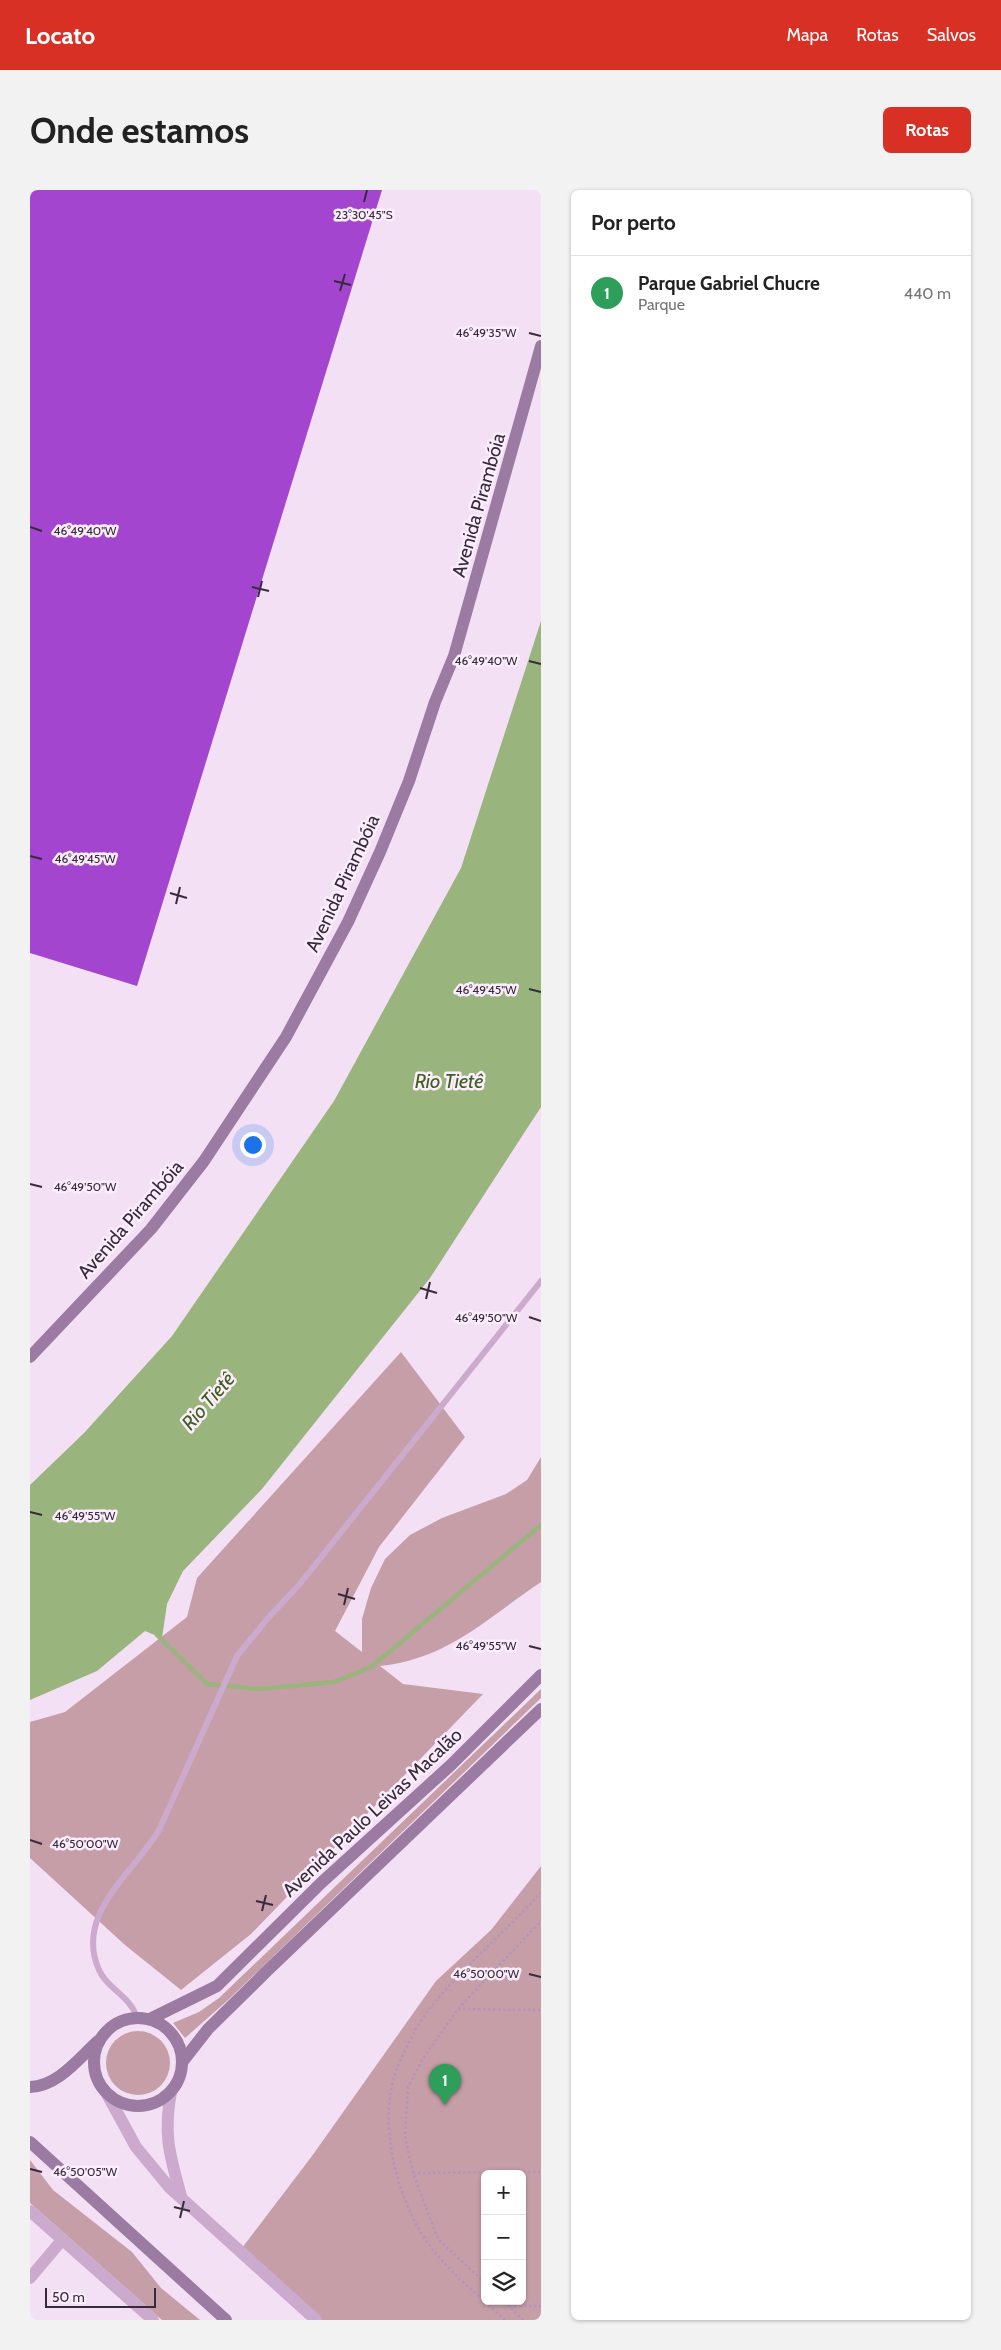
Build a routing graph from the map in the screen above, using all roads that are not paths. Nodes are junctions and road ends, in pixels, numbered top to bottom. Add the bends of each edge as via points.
1 (541, 346) edge
2 (541, 1281) edge
3 (30, 1357) edge
4 (541, 1675) edge
5 (541, 1709) edge
6 (136, 2018) junction
7 (150, 2019) junction
8 (101, 2038) junction
9 (183, 2061) junction
10 (30, 2087) edge
11 (170, 2092) junction
12 (107, 2094) junction
13 (30, 2142) edge
14 (181, 2196) junction
15 (30, 2212) edge
16 (62, 2240) junction
17 (30, 2278) edge
18 (153, 2320) edge
19 (226, 2320) edge
20 (316, 2320) edge

1 - 3 main road, Avenida Pirambóia via 454,656 405,790 348,922 286,1037 204,1161 151,1229
2 - 6 lane via 299,1585 237,1656 159,1830 147,1851 105,1901 94,1926 92,1950 100,1972 133,2007
4 - 7 main road, Avenida Paulo Leivas Macalão via 452,1764 321,1883 217,1986
5 - 9 main road via 208,2029
6 - 7 main road
6 - 8 main road via 123,2020
7 - 9 main road via 173,2034
8 - 10 main road via 63,2074 47,2084
8 - 12 main road via 95,2052 94,2067
9 - 11 main road via 178,2083
11 - 12 main road via 156,2102 139,2106 122,2103
11 - 14 street via 166,2131
12 - 14 street via 136,2147 169,2187
13 - 19 main road
14 - 20 street
15 - 16 street
16 - 17 street
16 - 18 street

